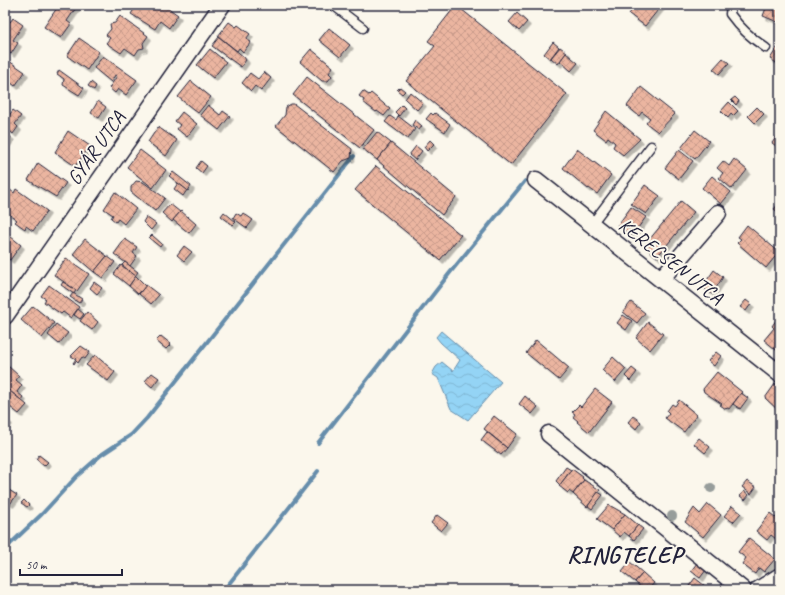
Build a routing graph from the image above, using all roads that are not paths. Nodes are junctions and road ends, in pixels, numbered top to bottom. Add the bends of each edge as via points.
1 (222, 5) edge
2 (333, 5) edge
3 (732, 5) edge
4 (363, 28) dead end
5 (766, 48) dead end
6 (651, 146) dead end
7 (536, 180) dead end
8 (718, 213) dead end
9 (591, 225) junction
10 (661, 279) junction
11 (5, 316) edge
12 (780, 374) edge
13 (549, 434) dead end
14 (780, 576) edge
15 (743, 590) edge
16 (758, 590) edge

1 - 11 street, GYÁR UTCA
2 - 4 lane
3 - 5 lane via 730,14 737,23 751,38
6 - 9 lane
7 - 9 street, KERECSEN UTCA
8 - 10 street
9 - 10 street, KERECSEN UTCA
10 - 12 street, KERECSEN UTCA
13 - 15 street
14 - 16 street

